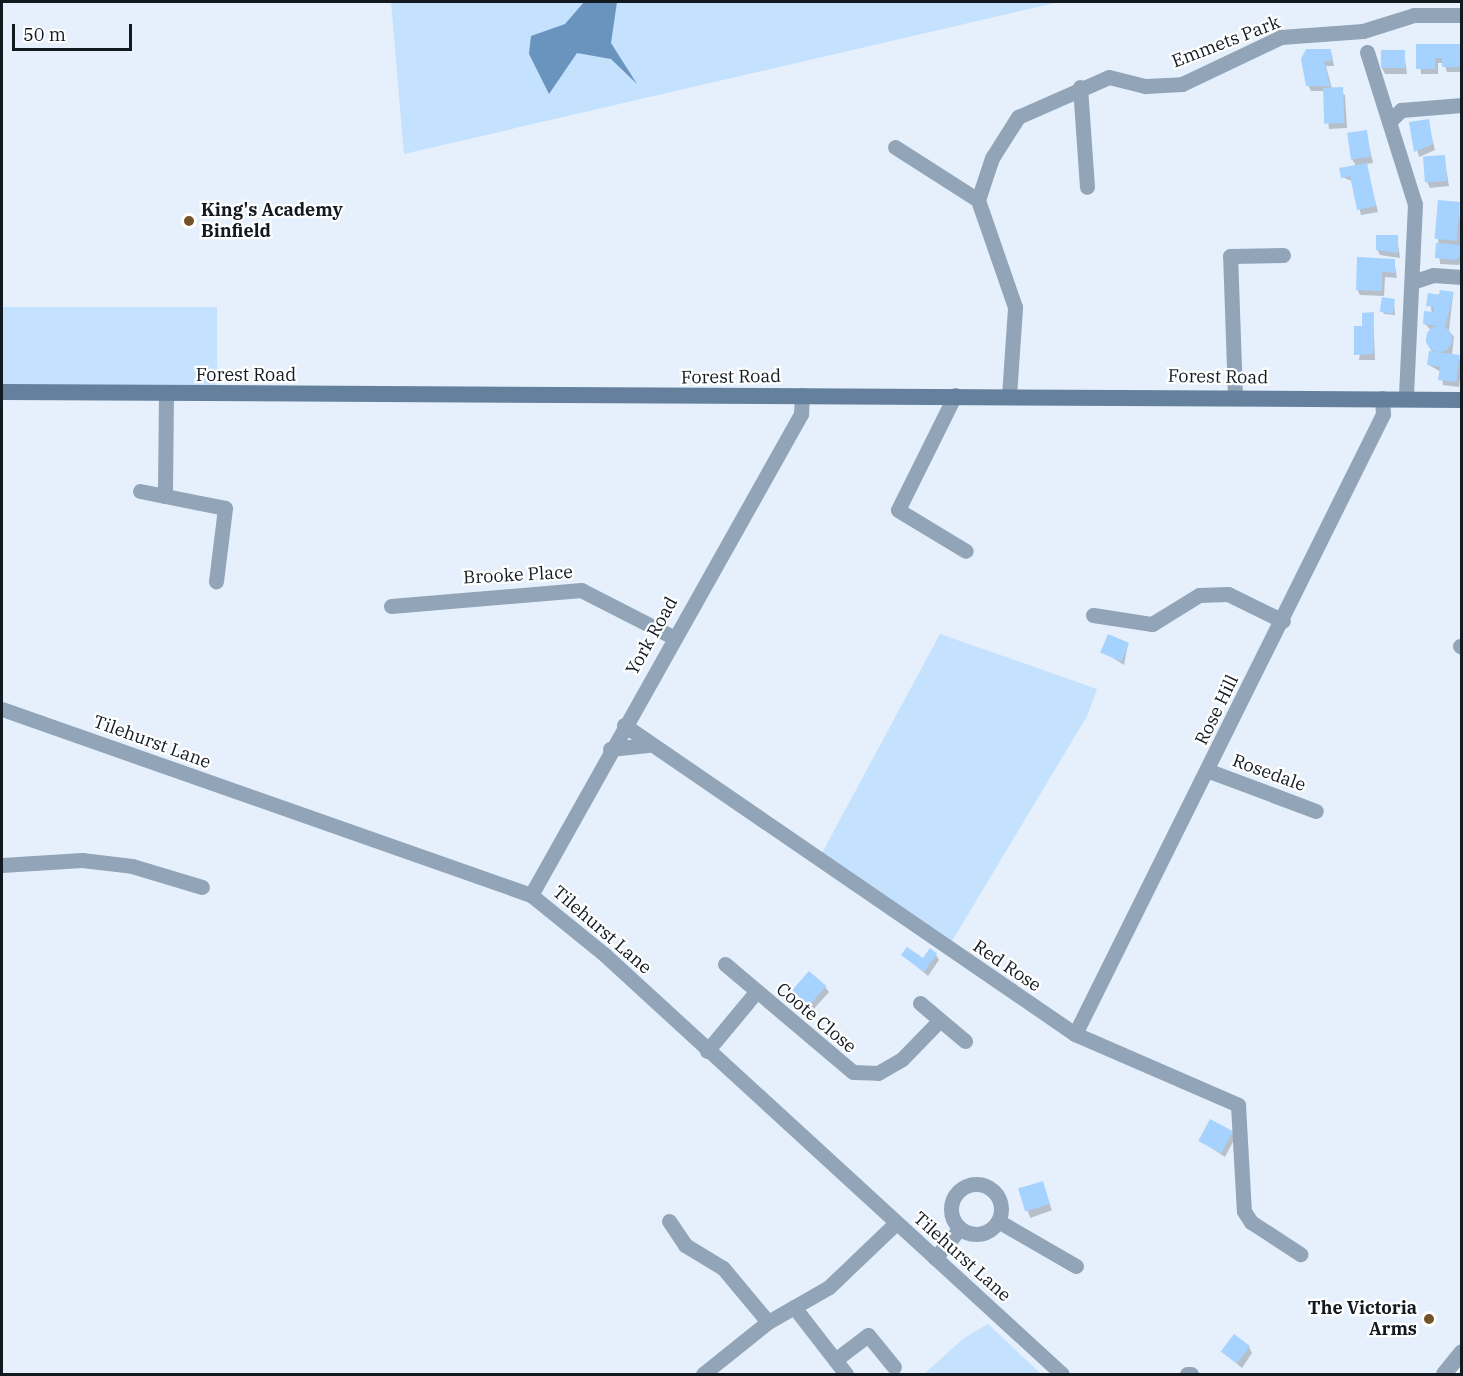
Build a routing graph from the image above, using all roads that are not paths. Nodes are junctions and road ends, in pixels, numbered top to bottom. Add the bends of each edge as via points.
1 (1461, 15) edge
2 (1367, 52) dead end
3 (1080, 87) junction
4 (1461, 105) edge
5 (1390, 121) junction
6 (895, 147) dead end
7 (1087, 187) dead end
8 (978, 200) junction
9 (1283, 255) dead end
10 (1461, 277) edge
11 (1412, 282) junction
12 (2, 392) edge
13 (166, 394) junction
14 (802, 395) junction
15 (955, 395) junction
16 (1009, 396) junction
17 (1235, 396) junction
18 (1406, 397) junction
19 (1382, 398) junction
20 (1461, 400) edge
21 (140, 491) dead end
22 (165, 496) junction
23 (966, 551) dead end
24 (216, 581) dead end
25 (391, 606) dead end
26 (1093, 615) dead end
27 (1283, 621) junction
28 (673, 638) junction
29 (2, 709) edge
30 (624, 725) junction
31 (648, 745) junction
32 (610, 749) junction
33 (1209, 771) junction
34 (1316, 811) dead end
35 (2, 865) edge
36 (202, 886) dead end
37 (531, 895) junction
38 (725, 964) dead end
39 (756, 992) junction
40 (920, 1003) dead end
41 (940, 1020) junction
42 (1075, 1035) junction
43 (965, 1041) dead end
44 (707, 1051) junction
45 (669, 1221) dead end
46 (999, 1221) junction
47 (896, 1223) junction
48 (960, 1228) junction
49 (1300, 1254) dead end
50 (934, 1258) junction
51 (1076, 1266) dead end
52 (794, 1307) junction
53 (768, 1322) junction
54 (1461, 1352) edge
55 (835, 1360) junction
56 (894, 1367) dead end
57 (703, 1374) edge
58 (846, 1374) edge
59 (1062, 1374) edge
60 (1187, 1374) edge
61 (1191, 1374) edge
62 (1444, 1374) edge

1 - 3 street, Emmets Park via 1414,15 1363,31 1281,37 1182,84 1146,86 1109,77
2 - 5 street
3 - 7 street
3 - 8 street, Emmets Park via 1018,117 992,158
4 - 5 street via 1401,110
5 - 11 street via 1415,204
6 - 8 street
8 - 16 street via 1015,307
9 - 17 street via 1230,256
10 - 11 street via 1433,275
11 - 18 street
12 - 13 main road, Forest Road
13 - 14 main road, Forest Road
13 - 22 street
14 - 15 main road, Forest Road
14 - 28 street, York Road via 801,414
15 - 16 main road, Forest Road
15 - 23 street via 898,510
16 - 17 main road, Forest Road
17 - 19 main road, Forest Road
18 - 19 main road, Forest Road
18 - 20 main road, Forest Road
19 - 27 street, Rose Hill via 1383,414
21 - 22 street
22 - 24 street via 225,508
25 - 28 street, Brooke Place via 581,590
26 - 27 street via 1152,624 1199,595 1228,594
27 - 33 street, Rose Hill
28 - 30 street, York Road
29 - 37 street, Tilehurst Lane
30 - 31 street, Red Rose
30 - 32 street, York Road
31 - 32 street
31 - 42 street, Red Rose
32 - 37 street, York Road
33 - 34 street, Rosedale
33 - 42 street, Rose Hill
35 - 36 street via 112,864
37 - 44 street, Tilehurst Lane
38 - 39 street, Coote Close
39 - 41 street, Coote Close via 853,1072 878,1073 902,1059
39 - 44 street, Coote Close
40 - 41 street
41 - 43 street
42 - 49 street, Red Rose via 1238,1105 1244,1211 1251,1222
44 - 47 street, Tilehurst Lane
45 - 53 street via 685,1245 723,1268
46 - 48 street via 981,1234
46 - 48 street via 997,1196 984,1186 967,1186 951,1206
46 - 51 street
47 - 50 street, Tilehurst Lane
47 - 52 street via 829,1287
48 - 50 street
50 - 59 street, Tilehurst Lane
52 - 53 street
52 - 55 street
53 - 57 street
54 - 62 street
55 - 56 street via 868,1335
55 - 58 street
60 - 61 street

